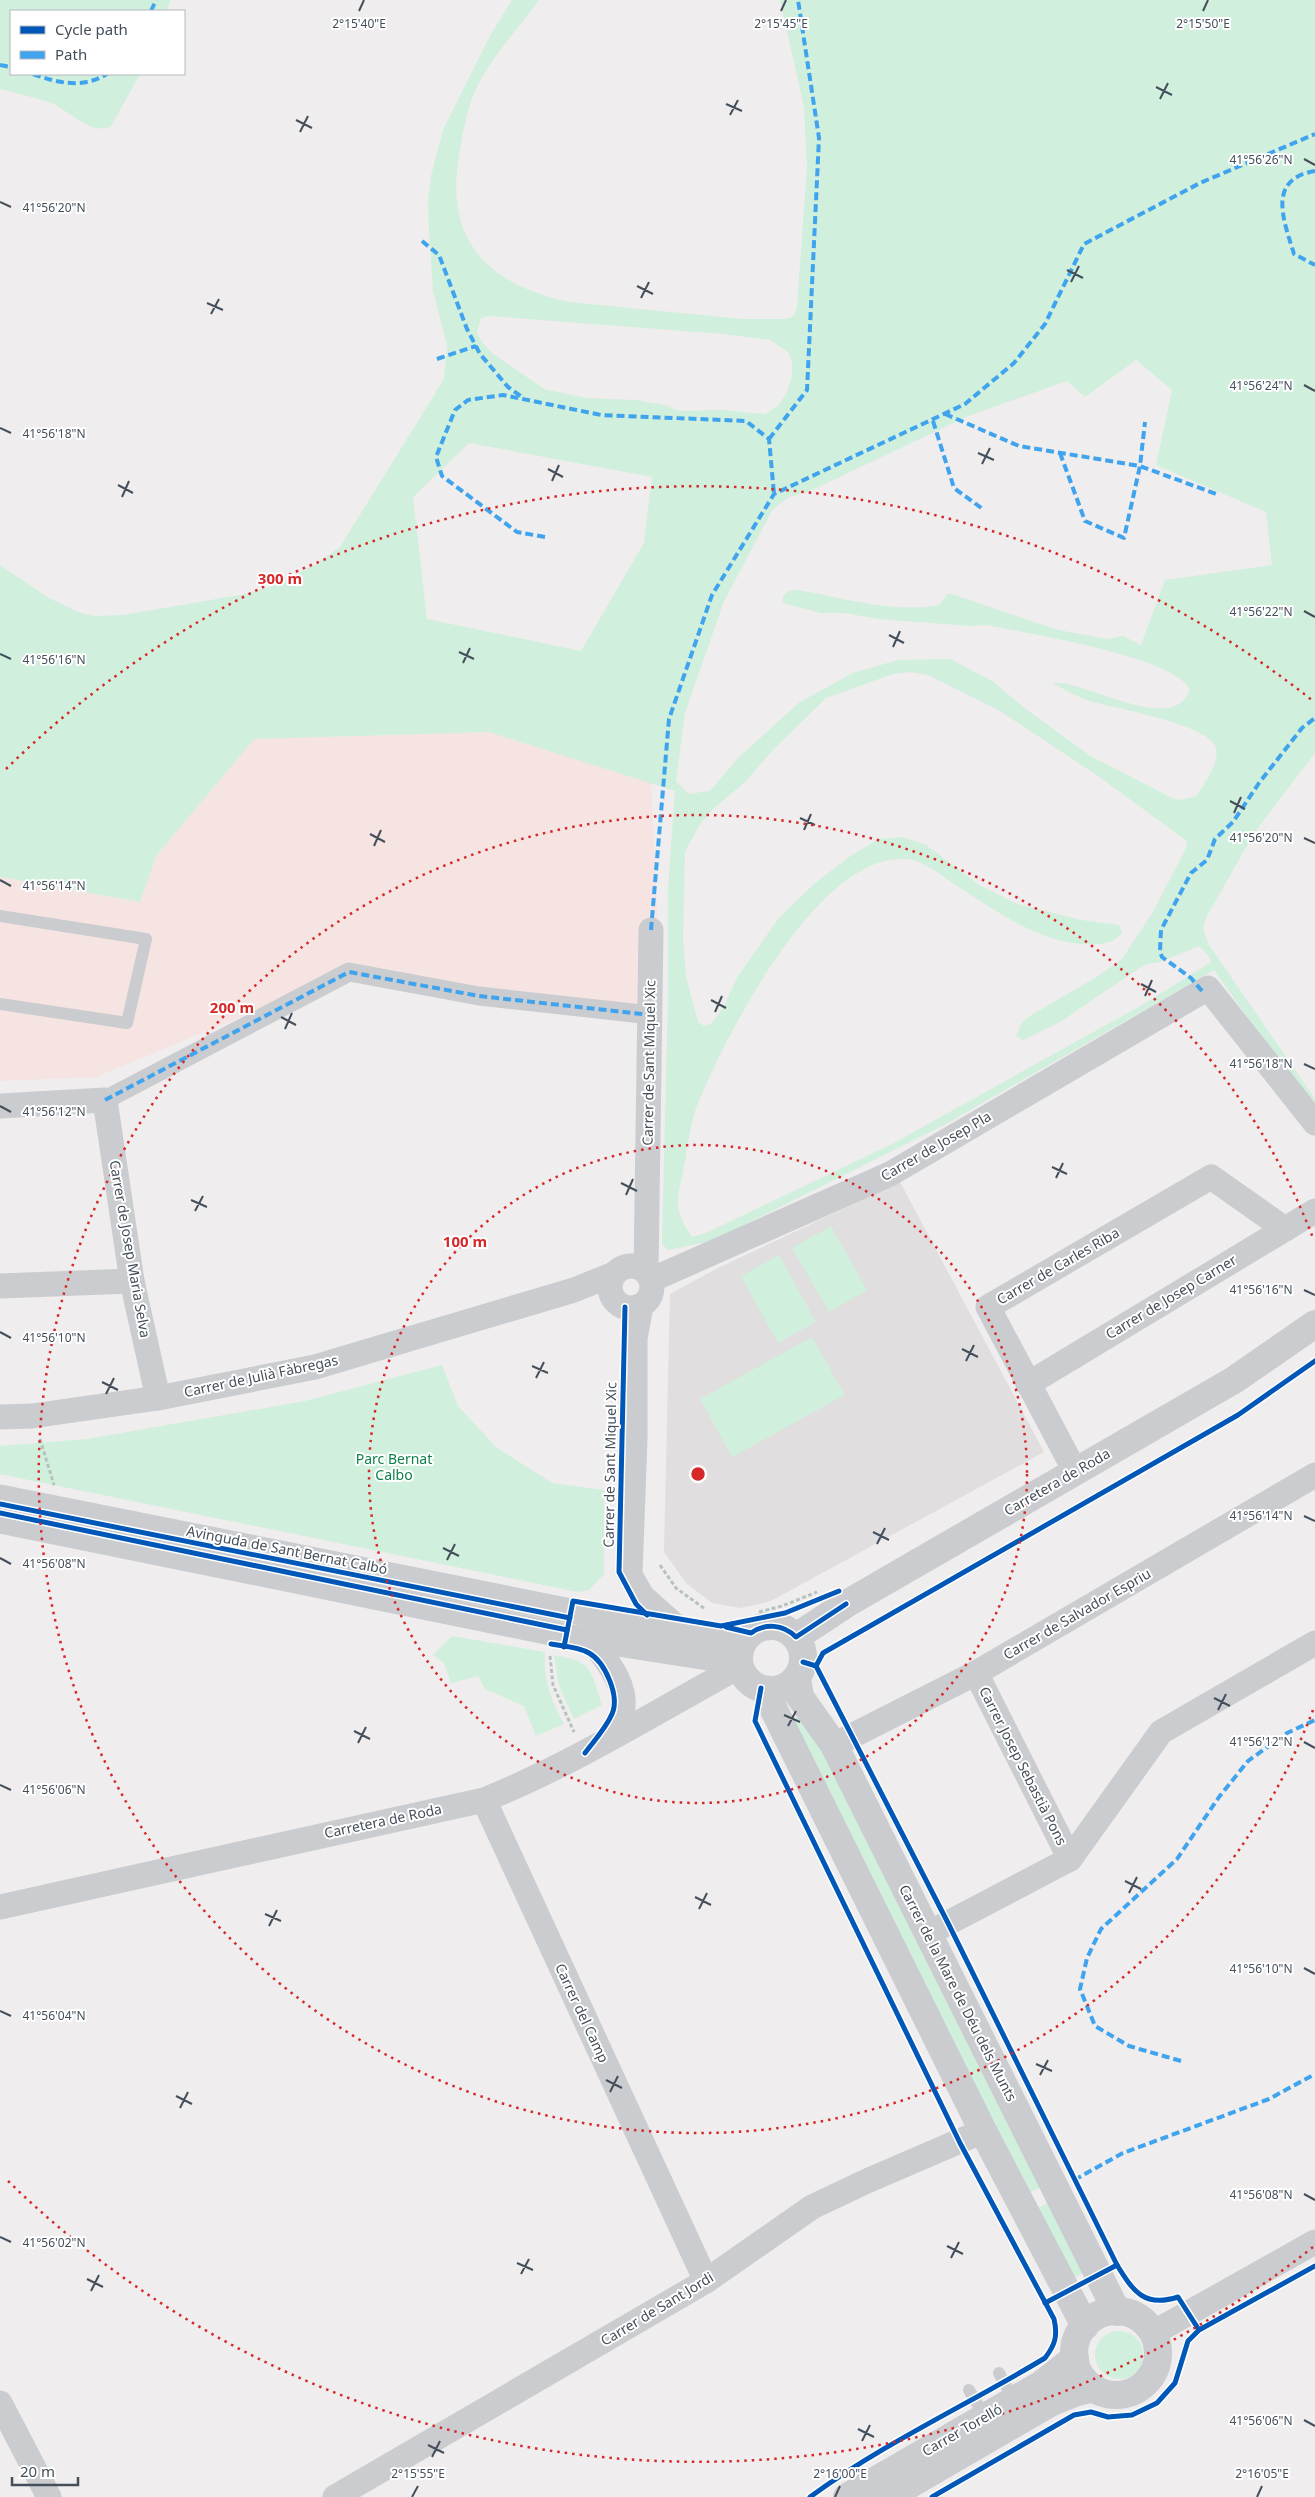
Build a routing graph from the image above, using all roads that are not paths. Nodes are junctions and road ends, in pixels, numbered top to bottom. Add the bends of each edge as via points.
1 (0, 916) edge
2 (652, 930) dead end
3 (0, 1004) edge
4 (650, 1015) junction
5 (105, 1100) junction
6 (0, 1106) edge
7 (1315, 1122) edge
8 (1315, 1211) edge
9 (1286, 1229) junction
10 (634, 1273) junction
11 (132, 1281) junction
12 (0, 1286) edge
13 (574, 1290) junction
14 (629, 1305) junction
15 (1315, 1324) edge
16 (1028, 1384) junction
17 (158, 1398) junction
18 (0, 1417) edge
19 (1075, 1471) junction
20 (1315, 1475) edge
21 (0, 1497) edge
22 (0, 1520) edge
23 (754, 1622) junction
24 (680, 1630) junction
25 (796, 1637) junction
26 (593, 1642) junction
27 (1315, 1643) edge
28 (740, 1663) junction
29 (976, 1673) junction
30 (797, 1678) junction
31 (769, 1690) junction
32 (616, 1734) junction
33 (834, 1745) junction
34 (484, 1800) junction
35 (1070, 1860) junction
36 (0, 1907) edge
37 (929, 1933) junction
38 (983, 2131) junction
39 (1315, 2242) edge
40 (706, 2281) junction
41 (1117, 2312) junction
42 (1085, 2326) junction
43 (1153, 2333) junction
44 (1075, 2358) junction
45 (999, 2373) dead end
46 (1094, 2388) junction
47 (969, 2390) dead end
48 (1014, 2400) junction
49 (0, 2402) edge
50 (985, 2417) junction
51 (49, 2497) edge
52 (336, 2497) edge
53 (847, 2497) edge
54 (888, 2497) edge

1 - 3 lane via 146,939 127,1023
2 - 4 street, Carrer de Sant Miquel Xic
4 - 5 street via 479,996 350,972
4 - 10 street, Carrer de Sant Miquel Xic via 645,1226
5 - 6 street
5 - 11 street, Carrer de Josep Maria Selva
7 - 10 street, Carrer de Josep Pla via 1208,988 890,1174
8 - 9 street, Carrer de Josep Carner
9 - 16 street, Carrer de Josep Carner
9 - 16 street, Carrer de Carles Riba via 1211,1177 988,1307
10 - 13 street, Carrer de Julià Fàbregas
10 - 14 street, Carrer de Sant Miquel Xic via 651,1295
10 - 14 street via 610,1290
11 - 12 street
11 - 17 street, Carrer de Josep Maria Selva
13 - 14 street
13 - 17 street, Carrer de Julià Fàbregas via 315,1367
14 - 24 street, Carrer de Sant Miquel Xic via 635,1338 630,1575 642,1596
15 - 19 street, Carretera de Roda via 1234,1380
16 - 19 street, Carrer de Carles Riba
17 - 18 street, Carrer de Julià Fàbregas via 32,1416
19 - 25 street, Carretera de Roda via 846,1604
20 - 29 street, Carrer de Salvador Espriu
21 - 24 street, Avinguda de Sant Bernat Calbó via 549,1608
22 - 26 street, Avinguda de Sant Bernat Calbó
23 - 24 street, Avinguda de Sant Bernat Calbó via 721,1635
23 - 25 street via 761,1627 782,1627
23 - 28 street via 742,1644
25 - 30 street via 804,1658
26 - 28 street, Avinguda de Sant Bernat Calbó
26 - 32 street via 614,1672 623,1698
27 - 35 street via 1162,1732
28 - 31 street via 749,1682
28 - 32 street, Carretera de Roda
29 - 33 street, Carrer de Salvador Espriu
29 - 35 street, Carrer Josep Sebastià Pons
30 - 31 street via 786,1687
30 - 33 street, Carrer de la Mare de Déu dels Munts via 800,1697
31 - 38 street via 774,1710
32 - 34 street, Carretera de Roda
33 - 37 street, Carrer de la Mare de Déu dels Munts
34 - 36 street, Carretera de Roda
34 - 40 street, Carrer del Camp
35 - 37 street
37 - 41 street, Carrer de la Mare de Déu dels Munts
38 - 40 street, Carrer de Sant Jordi via 812,2208
38 - 42 street
39 - 43 street
40 - 52 street, Carrer de Sant Jordi
41 - 42 street via 1100,2315
41 - 43 street via 1138,2318
42 - 44 street via 1076,2344
43 - 46 street via 1158,2359 1156,2369 1147,2382 1134,2391 1119,2395
44 - 46 street via 1079,2373
44 - 48 street, Carrer Torelló via 1042,2384
45 - 48 lane
46 - 54 street, Carrer Torelló via 1052,2402
47 - 50 lane
48 - 50 street, Carrer Torelló
49 - 51 street
50 - 53 street, Carrer Torelló

